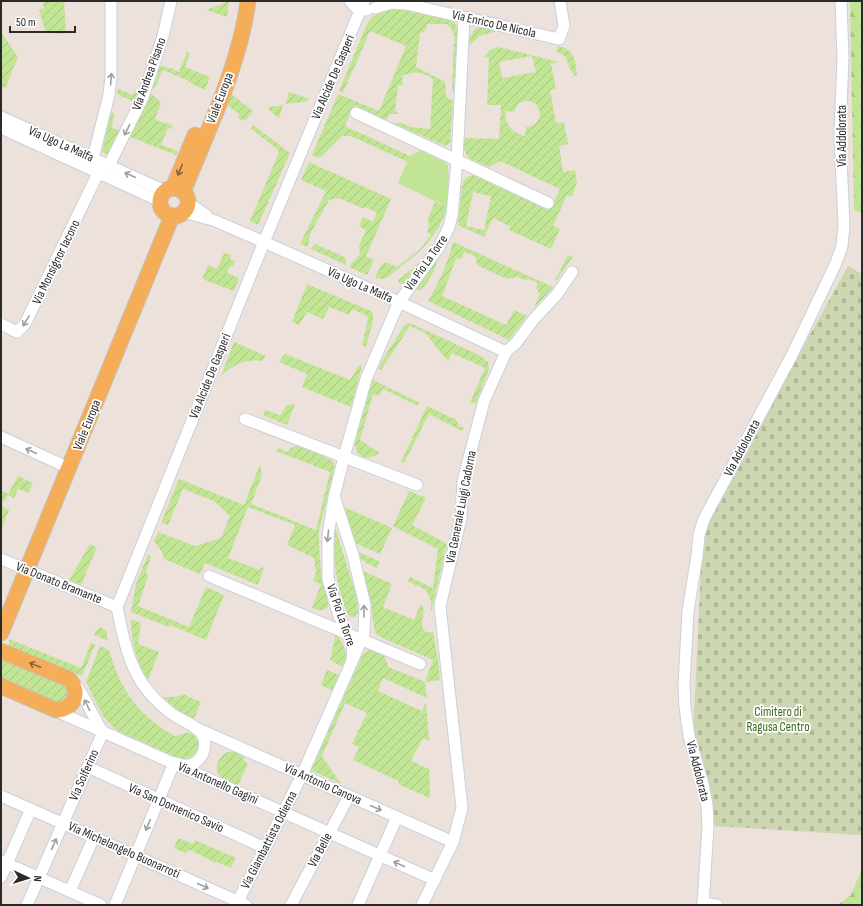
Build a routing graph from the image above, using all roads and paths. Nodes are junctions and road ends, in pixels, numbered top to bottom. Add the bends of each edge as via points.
1 (111, 1) edge
2 (171, 1) edge
3 (238, 1) edge
4 (248, 1) edge
5 (350, 1) edge
6 (560, 1) edge
7 (841, 1) edge
8 (405, 2) edge
9 (362, 5) edge
10 (378, 5) edge
11 (464, 18) junction
12 (356, 113) dead end
13 (1, 117) edge
14 (1, 128) edge
15 (93, 158) junction
16 (457, 160) junction
17 (104, 167) junction
18 (173, 202) junction
19 (548, 203) dead end
20 (264, 242) junction
21 (572, 272) dead end
22 (399, 302) junction
23 (1, 324) edge
24 (506, 352) junction
25 (245, 419) dead end
26 (1, 437) edge
27 (344, 457) junction
28 (65, 466) junction
29 (417, 485) dead end
30 (334, 497) junction
31 (1, 559) edge
32 (23, 568) junction
33 (209, 576) dead end
34 (117, 607) junction
35 (1, 608) edge
36 (347, 632) junction
37 (1, 633) edge
38 (362, 639) junction
39 (2, 651) edge
40 (352, 662) junction
41 (420, 664) dead end
42 (67, 678) junction
43 (1, 686) edge
44 (52, 709) junction
45 (192, 726) junction
46 (103, 732) junction
47 (234, 744) junction
48 (204, 753) junction
49 (174, 764) junction
50 (88, 768) junction
51 (302, 775) junction
52 (212, 780) junction
53 (1, 796) edge
54 (349, 796) junction
55 (159, 800) junction
56 (31, 809) junction
57 (283, 812) junction
58 (397, 817) junction
59 (63, 824) junction
60 (329, 833) junction
61 (94, 837) junction
62 (453, 842) junction
63 (265, 848) junction
64 (136, 856) junction
65 (380, 856) junction
66 (4, 862) edge
67 (1, 876) edge
68 (39, 878) junction
69 (435, 880) junction
70 (70, 891) junction
71 (30, 904) edge
72 (240, 904) edge
73 (703, 904) edge
74 (101, 905) edge
75 (115, 905) edge
76 (291, 905) edge
77 (358, 905) edge
78 (422, 905) edge
79 (717, 905) edge

15 -> 1 street via 109,95
2 -> 17 street, Via Andrea Pisano via 163,36 143,97
3 -> 18 main road, Viale Europa via 232,35
4 - 18 main road, Viale Europa via 243,30 227,82
5 - 9 street via 356,8
6 - 11 street, Via Enrico De Nicola via 564,26 559,39
7 - 73 street, Via Addolorata via 843,59 840,134 844,226 842,246 792,355 704,519 699,535 688,611 684,685 689,736 707,805
8 - 10 street, Via Enrico De Nicola
8 - 11 street, Via Enrico De Nicola
9 - 10 street, Via Enrico De Nicola via 368,10
9 - 20 street, Via Alcide De Gasperi
11 - 16 street, Via Pio La Torre
12 - 16 street
13 - 15 street, Via Ugo La Malfa
14 - 17 street, Via Ugo La Malfa
15 - 17 street, Via Ugo La Malfa
16 - 19 street
16 - 22 street, Via Pio La Torre via 450,227 439,247
17 - 18 street, Via Ugo La Malfa
17 -> 23 street, Via Monsignor Iacono via 25,324 18,332
18 - 20 street, Via Ugo La Malfa
18 - 28 main road, Viale Europa
20 - 22 street, Via Ugo La Malfa
20 - 34 street, Via Alcide De Gasperi
21 - 24 street, Via Generale Luigi Cadorna via 558,293
22 - 24 street, Via Ugo La Malfa
22 - 27 street, Via Pio La Torre via 366,379
24 - 62 street, Via Generale Luigi Cadorna via 484,401 463,481 461,518 440,606 462,808
25 - 27 street
28 -> 26 street
27 - 29 street
27 - 30 street, Via Pio La Torre
28 - 32 main road, Viale Europa
30 -> 36 street, Via Pio La Torre via 328,536 328,579 339,616
38 -> 30 street, Via Pio La Torre via 365,605 353,555
31 - 32 street, Via Donato Bramante
32 - 34 street, Via Donato Bramante
32 - 35 main road, Viale Europa
32 - 37 main road, Viale Europa
33 - 36 street
34 - 45 street via 131,664 142,684 170,712
36 - 38 street
36 - 40 street, Via Pio La Torre via 352,646
38 - 40 street, Via Pio La Torre
38 - 41 street
42 -> 39 main road
40 - 51 street, Via Pio La Torre
42 - 44 main road via 74,685 76,692 72,704 61,710
46 -> 42 street via 80,690
43 - 44 main road, Via Antonello Gagini
44 - 46 street, Via Antonello Gagini
45 - 47 street, Via Antonio Canova
45 - 48 street via 202,735
46 - 49 street, Via Antonello Gagini
46 - 50 street, Via Solferino
47 - 48 street via 216,742
47 - 51 street, Via Antonio Canova
48 - 49 street via 189,765
48 - 52 street via 203,771
49 - 52 street, Via Antonello Gagini
49 - 55 street
50 - 55 street, Via San Domenico Savio
50 - 59 street, Via Solferino
51 - 54 street, Via Antonio Canova
51 - 57 street, Via Giambattista Odierna
52 - 57 street, Via Antonello Gagini
53 - 56 street, Via Michelangelo Buonarroti
54 -> 58 street, Via Antonio Canova
54 - 60 street, Via Belle
55 - 63 street, Via San Domenico Savio
55 -> 64 street
56 - 59 street, Via Michelangelo Buonarroti
56 - 66 street
57 - 60 street, Via Antonello Gagini
57 - 63 street, Via Giambattista Odierna
58 - 62 street, Via Antonio Canova
58 - 65 street
59 - 61 street, Via Michelangelo Buonarroti
68 -> 59 street, Via Solferino
60 - 65 street, Via Antonello Gagini
60 - 76 street, Via Belle
61 - 64 street, Via Michelangelo Buonarroti
61 - 70 street
62 - 69 street, Via Generale Luigi Cadorna
63 - 72 street, Via Giambattista Odierna
64 -> 72 street, Via Michelangelo Buonarroti
64 - 75 street
69 -> 65 street, Via Antonello Gagini
65 - 77 street
66 - 67 street
66 - 68 street
68 - 70 street
68 - 71 street, Via Solferino
69 - 78 street, Via Generale Luigi Cadorna
70 - 74 street
73 - 79 street

